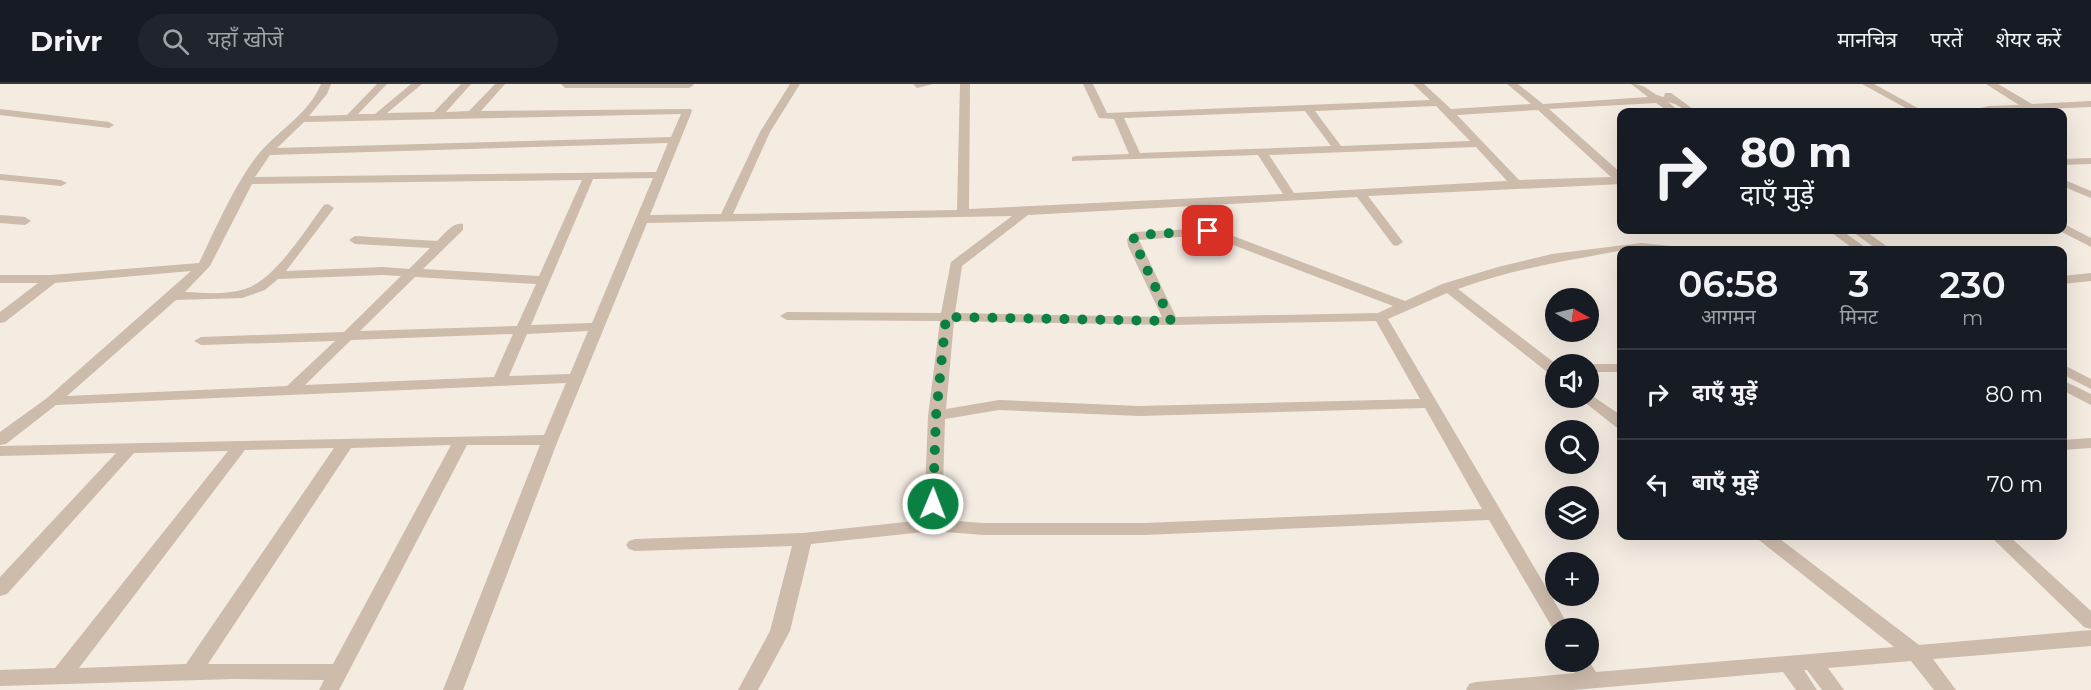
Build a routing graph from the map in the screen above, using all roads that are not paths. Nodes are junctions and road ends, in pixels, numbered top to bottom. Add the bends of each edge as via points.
1 (326, 84) edge
2 (382, 84) edge
3 (417, 84) edge
4 (466, 84) edge
5 (500, 84) edge
6 (795, 84) edge
7 (928, 84) edge
8 (965, 84) edge
9 (1088, 84) edge
10 (1418, 84) edge
11 (1512, 84) edge
12 (1636, 84) edge
13 (1653, 84) edge
14 (1867, 84) edge
15 (1991, 84) edge
16 (565, 85) edge
17 (690, 85) edge
18 (917, 85) edge
19 (1674, 99) junction
20 (1658, 100) junction
21 (1436, 102) junction
22 (2091, 104) edge
23 (1540, 106) junction
24 (2030, 107) junction
25 (1308, 108) junction
26 (1669, 108) edge
27 (1686, 108) edge
28 (1912, 108) edge
29 (2010, 108) edge
30 (661, 111) junction
31 (0, 112) edge
32 (1449, 112) junction
33 (472, 114) junction
34 (380, 115) junction
35 (437, 115) junction
36 (1117, 115) junction
37 (350, 117) junction
38 (301, 119) junction
39 (109, 125) dead end
40 (675, 140) junction
41 (1477, 144) junction
42 (1338, 149) junction
43 (266, 152) junction
44 (1261, 152) junction
45 (1136, 156) junction
46 (1076, 159) dead end
47 (2091, 160) edge
48 (2067, 162) edge
49 (661, 175) junction
50 (589, 176) junction
51 (0, 177) edge
52 (1617, 177) edge
53 (249, 181) junction
54 (1617, 181) edge
55 (61, 183) dead end
56 (1516, 184) junction
57 (2067, 184) edge
58 (1360, 193) junction
59 (2091, 195) edge
60 (1291, 196) junction
61 (328, 208) dead end
62 (963, 212) junction
63 (1025, 212) junction
64 (726, 217) junction
65 (0, 219) edge
66 (642, 219) junction
67 (25, 221) dead end
68 (459, 227) dead end
69 (2067, 230) edge
70 (1840, 234) edge
71 (1862, 234) edge
72 (355, 240) dead end
73 (1397, 242) dead end
74 (2091, 243) edge
75 (440, 245) junction
76 (1638, 246) edge
77 (1653, 246) edge
78 (1857, 246) edge
79 (1880, 246) edge
80 (1617, 248) edge
81 (204, 266) junction
82 (413, 272) junction
83 (274, 275) junction
84 (2091, 277) edge
85 (0, 279) edge
86 (51, 279) junction
87 (2067, 279) edge
88 (543, 280) junction
89 (1447, 287) junction
90 (173, 296) junction
91 (1405, 306) junction
92 (787, 316) dead end
93 (946, 317) junction
94 (1380, 317) junction
95 (0, 319) edge
96 (1171, 321) junction
97 (597, 327) junction
98 (522, 329) junction
99 (348, 336) junction
100 (201, 341) dead end
101 (1545, 363) edge
102 (1599, 368) edge
103 (1617, 368) edge
104 (2067, 371) edge
105 (576, 378) junction
106 (499, 382) junction
107 (2091, 385) edge
108 (2067, 387) edge
109 (291, 391) junction
110 (2091, 400) edge
111 (52, 401) junction
112 (1430, 403) junction
113 (1599, 406) edge
114 (936, 416) junction
115 (1617, 419) edge
116 (0, 440) edge
117 (462, 440) junction
118 (550, 440) junction
119 (346, 443) junction
120 (2091, 443) edge
121 (241, 445) junction
122 (2067, 445) edge
123 (130, 448) junction
124 (0, 451) edge
125 (1494, 514) junction
126 (933, 525) junction
127 (803, 539) junction
128 (1770, 540) edge
129 (2003, 540) edge
130 (635, 545) dead end
131 (0, 589) edge
132 (1554, 618) edge
133 (2091, 622) edge
134 (2091, 638) edge
135 (1916, 653) junction
136 (1812, 662) junction
137 (1789, 665) junction
138 (1585, 672) edge
139 (191, 673) junction
140 (60, 677) junction
141 (0, 678) edge
142 (1590, 680) junction
143 (334, 681) edge
144 (1567, 686) edge
145 (453, 690) edge
146 (748, 690) edge
147 (1476, 690) edge
148 (1808, 690) edge
149 (1834, 690) edge
150 (1946, 690) edge

1 - 38 street
2 - 37 street
3 - 34 street
4 - 35 street
5 - 33 street
6 - 64 street via 765,132
7 - 18 street
8 - 62 street
9 - 36 street via 1103,116
10 - 21 street
11 - 23 street
12 - 20 street
13 - 19 street
14 - 28 street
15 - 24 street
16 - 17 street
17 - 30 street
19 - 20 street
19 - 27 street
20 - 23 street
20 - 26 street
21 - 25 street
21 - 32 street
22 - 24 street
23 - 32 street
23 - 52 street
24 - 29 street
25 - 36 street
25 - 42 street
30 - 33 street
30 - 40 street via 687,111
31 - 39 street
32 - 41 street
33 - 35 street
34 - 35 street
34 - 37 street
36 - 45 street
37 - 38 street
38 - 43 street
40 - 43 street
40 - 49 street
41 - 42 street
41 - 56 street
42 - 44 street
43 - 53 street
44 - 45 street
44 - 60 street
45 - 46 street
47 - 48 street
49 - 50 street
49 - 66 street
50 - 53 street
50 - 88 street
51 - 55 street
53 - 81 street
54 - 56 street
56 - 58 street
57 - 59 street
58 - 60 street
58 - 73 street
60 - 63 street
61 - 83 street
62 - 63 street
62 - 64 street
63 - 93 street via 956,265
64 - 66 street
65 - 67 street
66 - 97 street
68 - 75 street
69 - 74 street
70 - 78 street
71 - 79 street
72 - 75 street
75 - 82 street
76 - 77 street
80 - 89 street via 1557,255
81 - 86 street
81 - 90 street
82 - 83 street
82 - 88 street
82 - 99 street
83 - 90 street via 253,292
84 - 87 street
85 - 86 street
86 - 95 street
88 - 98 street
89 - 91 street
89 - 101 street
90 - 111 street
91 - 94 street
91 - 96 street via 1208,231 1139,235 1133,239 1134,246
92 - 93 street
93 - 96 street
93 - 114 street
94 - 96 street
94 - 112 street
97 - 98 street
97 - 105 street
98 - 99 street
98 - 106 street
99 - 100 street
99 - 109 street
102 - 103 street
104 - 107 street
105 - 106 street
105 - 118 street
106 - 109 street
108 - 110 street
109 - 111 street
111 - 116 street
112 - 114 street via 1139,411 999,405
112 - 125 street
113 - 115 street
114 - 126 street
117 - 118 street
117 - 119 street
117 - 143 street
118 - 145 street
119 - 121 street
119 - 139 street
120 - 122 street
121 - 123 street
121 - 140 street
123 - 124 street
123 - 131 street
125 - 126 street via 1144,528 984,529
125 - 132 street
126 - 127 street
127 - 130 street
127 - 146 street via 780,632
128 - 135 street
129 - 133 street
134 - 135 street
135 - 136 street
135 - 150 street
136 - 137 street
136 - 149 street
137 - 142 street
137 - 148 street
138 - 142 street
139 - 140 street
139 - 143 street via 233,671
140 - 141 street
142 - 144 street
144 - 147 street

